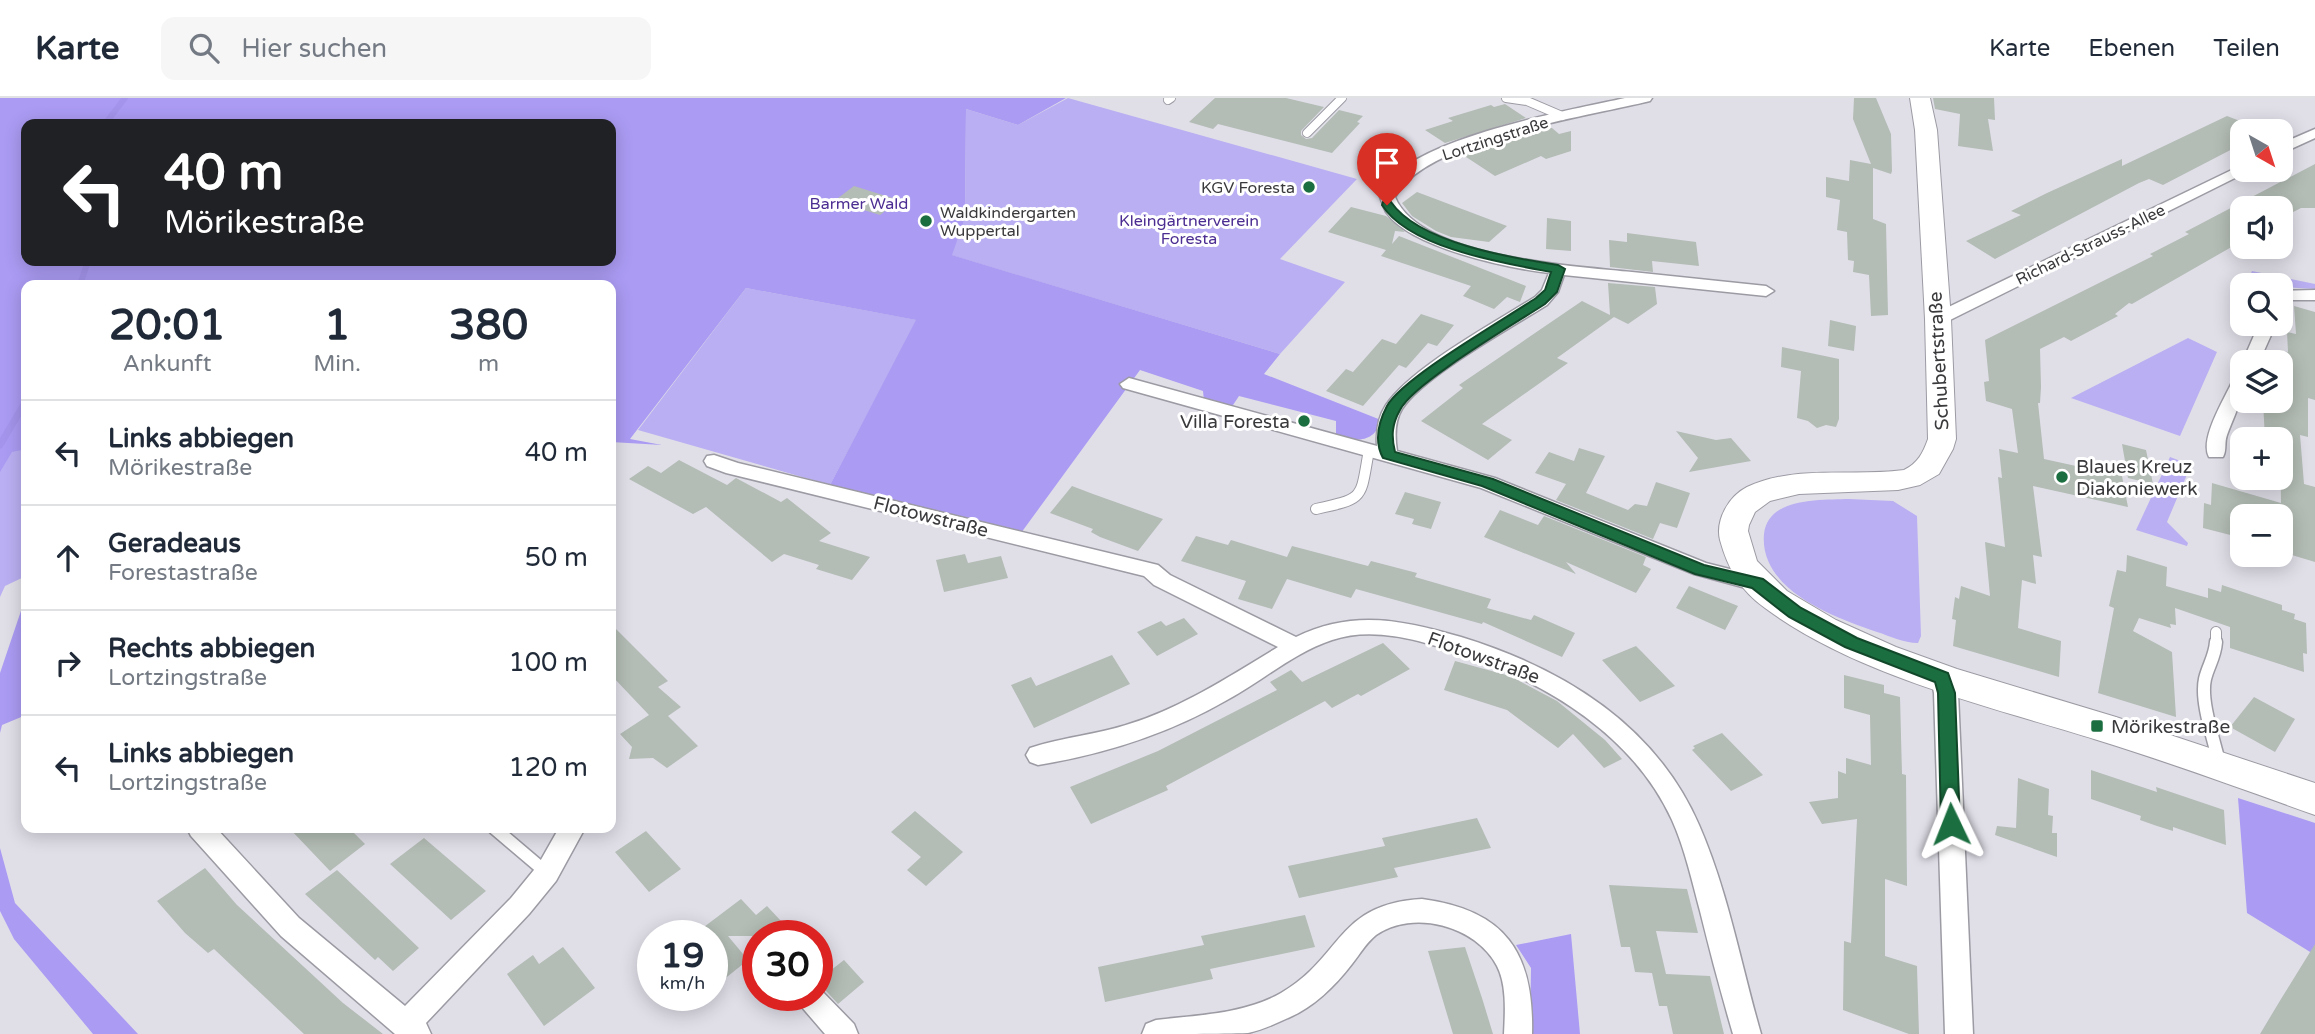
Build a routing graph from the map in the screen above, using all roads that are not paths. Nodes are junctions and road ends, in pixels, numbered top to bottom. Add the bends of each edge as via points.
1 (1342, 98) edge
2 (1506, 98) edge
3 (1569, 98) edge
4 (1645, 98) edge
5 (1920, 98) edge
6 (1603, 107) junction
7 (1562, 116) junction
8 (1307, 133) dead end
9 (2315, 133) edge
10 (2293, 144) edge
11 (2230, 175) edge
12 (1558, 269) junction
13 (1766, 291) dead end
14 (2293, 295) edge
15 (2315, 295) edge
16 (1938, 319) junction
17 (1129, 384) dead end
18 (2230, 407) edge
19 (1379, 452) junction
20 (2216, 453) dead end
21 (714, 461) dead end
22 (1316, 509) dead end
23 (1757, 583) junction
24 (2216, 632) dead end
25 (1297, 647) junction
26 (1942, 678) junction
27 (1038, 755) dead end
28 (2220, 767) junction
29 (2315, 799) edge
30 (205, 833) edge
31 (500, 833) edge
32 (569, 833) edge
33 (547, 873) junction
34 (823, 1011) edge
35 (411, 1030) edge
36 (844, 1034) edge
37 (1156, 1034) edge
38 (1518, 1034) edge
39 (1746, 1034) edge
40 (1958, 1034) edge

1 - 8 lane
2 - 7 lane
3 - 6 street
4 - 6 street, Lortzingstraße
5 - 16 street, Schubertstraße
6 - 7 street, Lortzingstraße
7 - 12 street, Lortzingstraße via 1435,158 1405,174 1386,194 1395,216 1411,228 1489,257
9 - 10 street
11 - 16 street, Richard-Strauss-Allee
12 - 13 street, Lortzingstraße
12 - 19 street via 1550,292 1541,301 1414,385 1394,406
14 - 15 street
16 - 23 street, Schubertstraße via 1942,439 1937,457 1920,474 1899,480 1786,487 1760,493 1743,505 1734,520 1732,538 1736,554
17 - 19 street
18 - 20 street via 2216,439
19 - 22 lane via 1361,493 1352,501
19 - 23 street via 1488,483 1701,569
21 - 25 street, Flotowstraße via 1151,570 1162,580
23 - 26 street via 1795,612 1851,643
24 - 28 lane via 2215,657 2204,695
25 - 27 street, Flotowstraße via 1208,700 1143,731
25 - 39 street, Flotowstraße via 1352,627 1402,629 1479,651 1542,676 1598,714 1656,774 1679,809 1696,849
26 - 28 street
26 - 40 street
28 - 29 street
30 - 35 street via 290,927
31 - 33 lane
32 - 33 street
33 - 35 street
34 - 36 street
37 - 38 street via 1250,1022 1284,1007 1327,974 1366,927 1415,910 1448,914 1493,938 1508,958 1517,982

